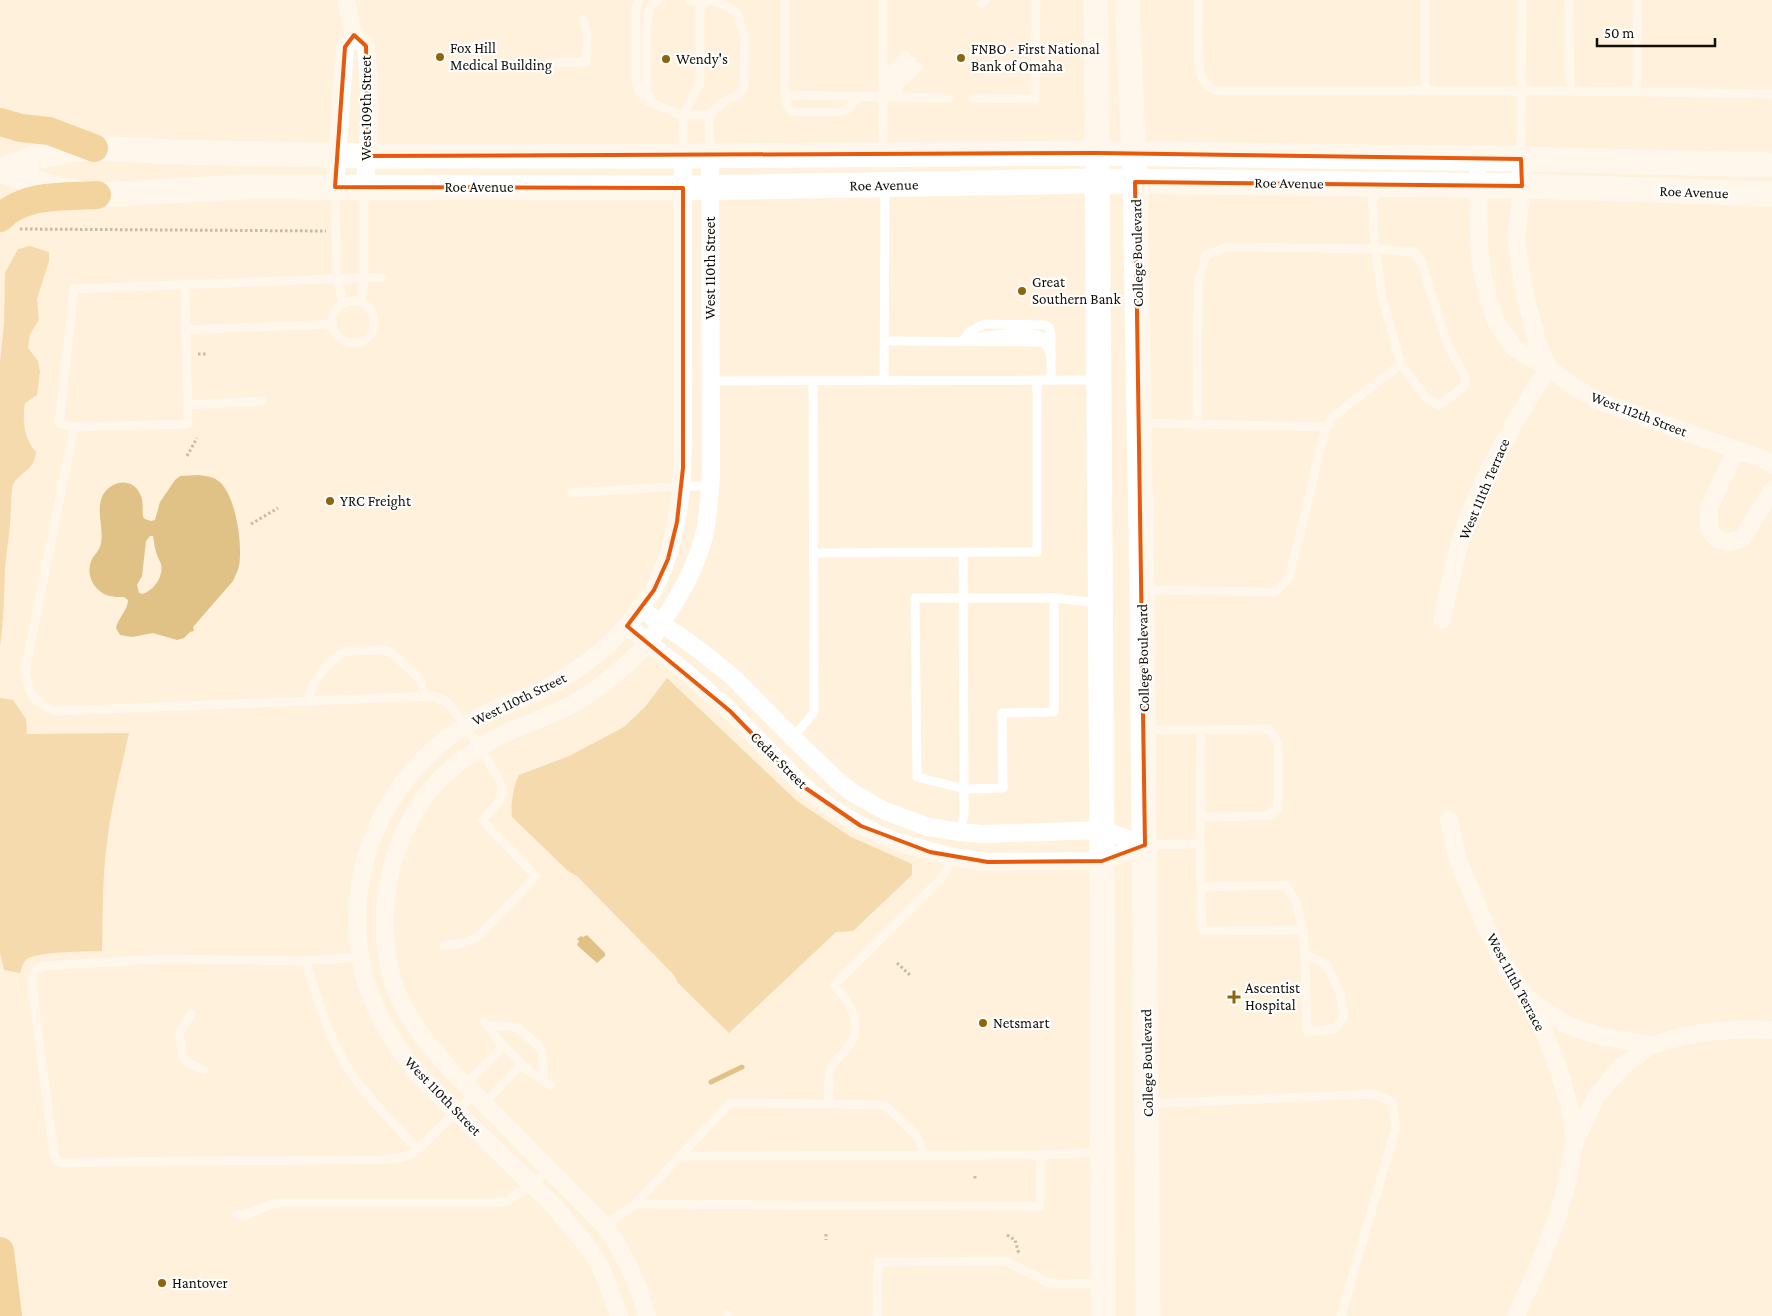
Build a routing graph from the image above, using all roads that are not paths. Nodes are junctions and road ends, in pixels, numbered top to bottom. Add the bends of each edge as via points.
1 (346, 0) edge
2 (639, 0) edge
3 (657, 0) edge
4 (690, 0) edge
5 (785, 0) edge
6 (883, 0) edge
7 (1036, 0) edge
8 (1096, 0) edge
9 (1128, 0) edge
10 (1198, 0) edge
11 (1425, 0) edge
12 (1522, 0) edge
13 (1569, 0) edge
14 (1637, 0) edge
15 (703, 1) edge
16 (584, 19) dead end
17 (354, 35) junction
18 (550, 63) dead end
19 (1425, 90) junction
20 (1522, 90) junction
21 (1570, 91) junction
22 (1636, 91) junction
23 (1772, 94) edge
24 (785, 95) junction
25 (858, 97) junction
26 (888, 97) junction
27 (949, 98) dead end
28 (973, 98) dead end
29 (653, 103) junction
30 (683, 115) junction
31 (710, 115) junction
32 (0, 122) edge
33 (94, 148) junction
34 (934, 153) junction
35 (1098, 153) junction
36 (883, 154) junction
37 (1134, 154) junction
38 (338, 155) junction
39 (368, 156) junction
40 (683, 156) junction
41 (710, 156) junction
42 (1478, 159) junction
43 (1522, 159) junction
44 (1772, 165) edge
45 (0, 170) edge
46 (1098, 181) junction
47 (1135, 182) junction
48 (1372, 184) junction
49 (838, 185) junction
50 (884, 185) junction
51 (1479, 186) junction
52 (1522, 186) junction
53 (335, 187) junction
54 (364, 187) junction
55 (710, 187) junction
56 (683, 188) junction
57 (1772, 194) edge
58 (97, 195) junction
59 (9, 223) edge
60 (1375, 249) junction
61 (364, 277) junction
62 (382, 277) dead end
63 (337, 278) junction
64 (185, 285) junction
65 (361, 302) junction
66 (343, 303) junction
67 (332, 324) junction
68 (185, 330) junction
69 (963, 341) junction
70 (884, 342) junction
71 (1051, 349) junction
72 (1401, 364) junction
73 (1548, 367) junction
74 (813, 380) junction
75 (884, 380) junction
76 (1037, 380) junction
77 (1051, 380) junction
78 (1099, 380) junction
79 (683, 381) junction
80 (711, 381) junction
81 (262, 401) dead end
82 (188, 405) junction
83 (1140, 423) junction
84 (1197, 425) junction
85 (74, 427) junction
86 (1327, 427) junction
87 (1736, 450) junction
88 (1772, 464) edge
89 (682, 486) junction
90 (710, 486) junction
91 (1772, 490) edge
92 (571, 493) dead end
93 (963, 552) junction
94 (814, 553) junction
95 (1142, 590) junction
96 (963, 598) junction
97 (1054, 598) junction
98 (1100, 603) junction
99 (640, 608) junction
100 (1442, 620) dead end
101 (662, 622) junction
102 (627, 626) junction
103 (648, 642) junction
104 (424, 696) junction
105 (307, 701) junction
106 (464, 726) junction
107 (1144, 730) junction
108 (1201, 730) junction
109 (793, 738) junction
110 (479, 748) junction
111 (964, 789) junction
112 (1200, 817) junction
113 (1449, 820) dead end
114 (1102, 830) junction
115 (960, 832) junction
116 (1200, 844) junction
117 (1145, 845) junction
118 (952, 857) junction
119 (1102, 861) junction
120 (1201, 887) junction
121 (1303, 930) junction
122 (444, 945) dead end
123 (1305, 955) junction
124 (360, 957) junction
125 (306, 961) junction
126 (1525, 996) junction
127 (191, 1014) dead end
128 (1772, 1030) edge
129 (1652, 1045) junction
130 (504, 1046) junction
131 (521, 1064) junction
132 (204, 1070) dead end
133 (475, 1093) junction
134 (830, 1104) junction
135 (1147, 1104) junction
136 (457, 1112) junction
137 (1574, 1144) junction
138 (418, 1149) junction
139 (1102, 1152) junction
140 (925, 1155) junction
141 (1041, 1155) junction
142 (679, 1156) junction
143 (550, 1169) junction
144 (532, 1184) junction
145 (635, 1204) junction
146 (237, 1215) dead end
147 (605, 1226) junction
148 (0, 1251) edge
149 (1102, 1283) junction
150 (8, 1316) edge
151 (619, 1316) edge
152 (648, 1316) edge
153 (877, 1316) edge
154 (1103, 1316) edge
155 (1148, 1316) edge
156 (1341, 1316) edge
157 (1516, 1316) edge

1 - 17 street, West 109th Street
2 - 29 lane via 636,9 636,82 641,95
3 - 29 lane via 650,6 647,23 647,90
4 - 15 lane
5 - 24 lane
6 - 26 lane
7 - 28 lane via 1035,99
8 - 35 main road
9 - 37 main road, College Boulevard
10 - 19 lane via 1199,66 1202,79 1217,91
11 - 19 lane
12 - 20 lane
13 - 21 lane
14 - 22 lane
15 - 30 lane via 700,83
15 - 31 lane via 731,13 740,21 745,37 744,87 738,96 725,101
16 - 18 lane via 586,62
17 - 38 street, West 109th Street via 346,47
17 - 39 street, West 109th Street via 366,46 369,72
19 - 20 lane
20 - 21 lane
20 - 43 lane
21 - 22 lane
22 - 23 lane
24 - 25 lane
24 - 25 lane via 786,103 793,112 836,112 848,109
25 - 26 lane
26 - 26 lane via 890,71 912,61 899,86
26 - 27 lane
26 - 36 lane
29 - 30 lane
30 - 31 lane
30 - 40 lane
31 - 41 lane
32 - 33 highway via 49,131
33 - 38 main road, Roe Avenue
33 - 45 main road, Roe Avenue via 40,156
34 - 35 main road, Roe Avenue
34 - 36 main road, Roe Avenue
34 - 50 main road via 929,164 919,169 899,168
35 - 37 main road, Roe Avenue
35 - 46 main road
36 - 41 main road, Roe Avenue
36 - 49 main road via 868,173 854,174
37 - 42 main road, Roe Avenue
37 - 47 main road, College Boulevard
38 - 39 main road, Roe Avenue
38 - 53 street, West 109th Street
39 - 40 main road, Roe Avenue
39 - 54 street, West 109th Street
40 - 41 main road, Roe Avenue
40 - 56 street, West 110th Street
41 - 55 street, West 110th Street
42 - 43 main road, Roe Avenue
42 - 51 street, West 112th Street
43 - 44 main road, Roe Avenue
43 - 52 street, West 112th Street
45 - 58 main road, Roe Avenue via 65,191
46 - 47 main road, Roe Avenue
46 - 50 main road, Roe Avenue
46 - 78 main road
47 - 48 main road, Roe Avenue
47 - 83 main road, College Boulevard
48 - 51 main road, Roe Avenue
48 - 60 lane
49 - 50 main road, Roe Avenue
49 - 55 main road, Roe Avenue
50 - 70 lane
51 - 52 main road, Roe Avenue
51 - 73 street, West 112th Street via 1481,263 1496,322 1515,349
52 - 57 main road, Roe Avenue
52 - 73 street, West 112th Street via 1516,240 1525,295 1538,344
53 - 54 main road, Roe Avenue
53 - 58 main road, Roe Avenue via 242,187
53 - 63 lane
54 - 56 main road, Roe Avenue
54 - 61 lane
55 - 56 main road, Roe Avenue
55 - 80 street, West 110th Street
56 - 79 street, West 110th Street
58 - 59 highway via 29,201 15,208
60 - 72 lane via 1382,297
60 - 72 lane via 1415,252 1421,261 1447,344 1465,376 1465,386 1439,405 1426,398
60 - 84 lane via 1228,247 1206,255 1198,284
61 - 62 lane
61 - 63 lane
61 - 65 lane
63 - 64 lane
63 - 66 lane
64 - 68 lane
64 - 85 lane via 74,289 59,423
65 - 66 lane
65 - 67 lane via 369,308 374,320 366,339 346,342 335,333
66 - 67 lane via 334,313
67 - 68 lane
68 - 82 lane
69 - 70 lane
69 - 71 lane via 1041,342
69 - 71 lane via 969,332 984,324 1045,324 1051,334
70 - 75 lane
71 - 77 lane
72 - 86 lane via 1330,418
73 - 87 street, West 112th Street via 1599,401
73 - 100 street, West 111th Terrace via 1506,436 1466,523
74 - 75 lane
74 - 80 lane
74 - 94 lane
75 - 76 lane
76 - 77 lane
76 - 93 lane via 1037,552
77 - 78 lane
78 - 98 main road
79 - 80 street
79 - 89 street, West 110th Street
80 - 90 street, West 110th Street
81 - 82 lane
82 - 85 lane via 188,424
83 - 84 lane
83 - 95 main road, College Boulevard
84 - 86 lane
85 - 105 lane via 25,671 30,691 41,705 56,711 72,711
86 - 95 lane via 1289,578 1275,592
87 - 88 street, West 112th Street
87 - 91 street via 1709,508 1709,528 1717,539 1729,542 1742,539
89 - 90 lane
89 - 92 lane
89 - 99 street, West 110th Street via 668,559 654,590
90 - 101 street, West 110th Street via 707,520 697,558 682,592
93 - 94 lane
93 - 96 lane
94 - 109 lane via 814,712
95 - 107 main road, College Boulevard
96 - 97 lane
96 - 111 lane
96 - 111 lane via 915,598 915,608 917,777
97 - 98 lane
97 - 111 lane via 1054,712 1002,713 1003,788
98 - 114 main road
99 - 101 street, Cedar Street
99 - 102 street, West 110th Street
101 - 103 street, West 110th Street
101 - 109 street, Cedar Street via 733,677
102 - 103 street, Cedar Street
102 - 106 street, West 110th Street via 605,649 564,678
103 - 110 street, West 110th Street via 617,673 566,707 498,736
103 - 118 street, Cedar Street via 730,710 804,787 830,807 894,841
104 - 105 lane
104 - 105 lane via 420,678 392,653 384,650 350,651 334,658 324,669
104 - 106 lane via 445,701
106 - 110 lane
106 - 124 street, West 110th Street via 420,760 378,823 359,893
107 - 108 lane
107 - 117 main road, College Boulevard
108 - 112 lane
108 - 112 lane via 1269,729 1278,744 1278,808 1268,816
109 - 115 street, Cedar Street via 840,783 869,803 928,827
110 - 122 lane via 502,787 501,800 482,820 536,876 473,940
110 - 133 street, West 110th Street via 445,774 416,809 404,831 391,870 385,910 390,967 401,1002 433,1050
111 - 115 lane
112 - 116 lane
113 - 126 street, West 111th Terrace via 1458,860 1487,929
114 - 115 street, Cedar Street
114 - 117 street, Cedar Street
114 - 119 main road
115 - 118 street
116 - 117 lane
116 - 120 lane
117 - 119 street, Cedar Street
117 - 135 main road, College Boulevard
118 - 119 street, Cedar Street via 988,862
118 - 134 lane via 943,877 834,986 848,1001 854,1015 854,1026 852,1042 830,1071
119 - 139 main road
120 - 121 lane via 1286,885 1296,902
120 - 121 lane via 1202,932
121 - 123 lane
123 - 123 lane via 1307,1031 1336,1028 1344,1016 1340,993 1326,964
124 - 125 lane
124 - 136 street, West 110th Street via 370,996 385,1030 418,1074
125 - 138 lane via 321,1010 344,1062 368,1096
125 - 138 lane via 161,959 42,966 36,969 32,984 57,1161 380,1160 403,1157
126 - 129 street via 1571,1027 1612,1039
126 - 137 street, West 111th Terrace via 1538,1016 1560,1073 1573,1121
127 - 132 lane via 179,1033 182,1052 186,1061
128 - 129 street via 1706,1032
129 - 137 street via 1621,1067 1596,1097
130 - 131 lane
130 - 131 lane via 485,1024 518,1028 539,1046 547,1083
130 - 133 lane
131 - 133 lane
133 - 136 lane
133 - 143 street, West 110th Street
134 - 140 lane via 885,1105 916,1135
134 - 142 lane via 730,1103
135 - 155 main road, College Boulevard
135 - 156 lane via 1374,1094 1392,1102 1396,1127
136 - 138 lane
136 - 144 street, West 110th Street
137 - 157 street, West 111th Terrace via 1557,1218
139 - 141 lane
139 - 149 main road
140 - 141 lane
140 - 142 lane
141 - 145 lane via 1040,1206
142 - 145 lane
143 - 144 lane
143 - 147 street, West 110th Street
144 - 146 lane via 508,1201 492,1203 274,1203
144 - 151 street, West 110th Street via 590,1250 603,1272
145 - 147 lane
147 - 152 street, West 110th Street via 633,1274
148 - 150 highway
149 - 153 lane via 1047,1282 994,1260 878,1262
149 - 154 main road

